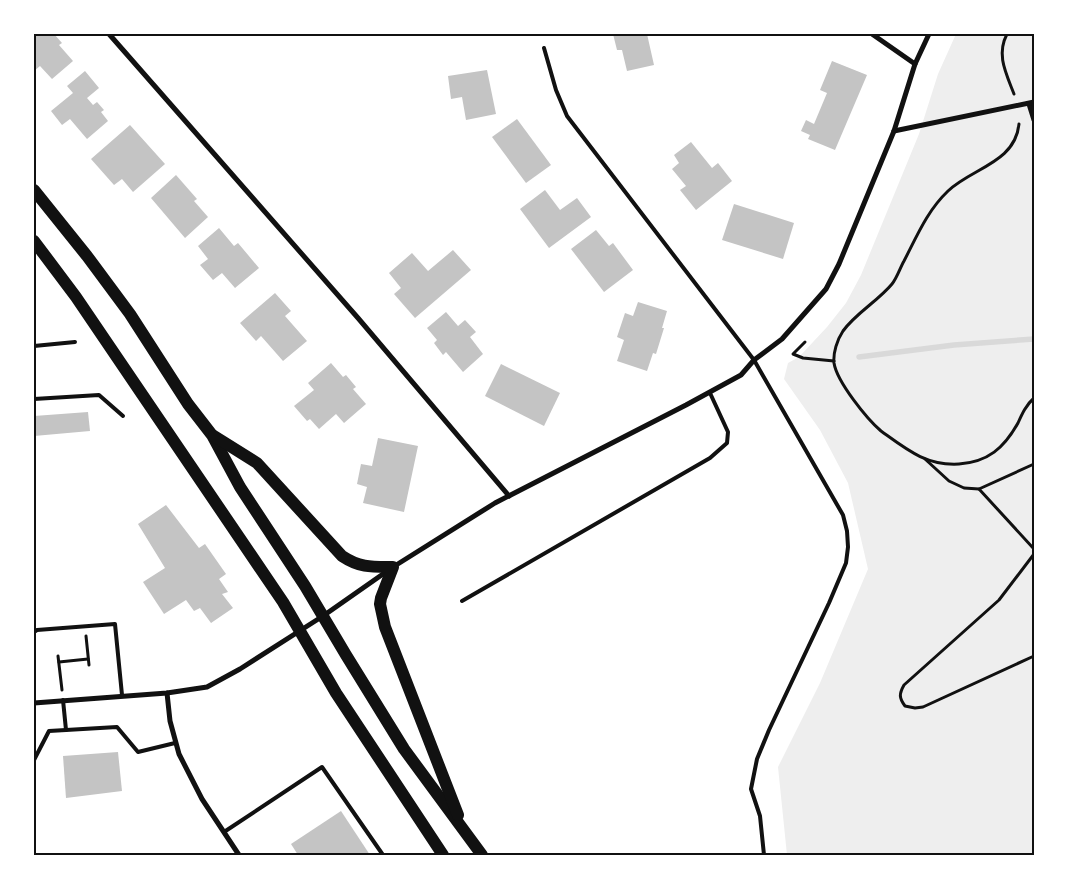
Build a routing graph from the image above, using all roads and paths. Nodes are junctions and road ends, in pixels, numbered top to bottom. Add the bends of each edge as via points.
1 (109, 34) edge
2 (872, 34) edge
3 (929, 34) edge
4 (1007, 34) edge
5 (544, 48) dead end
6 (915, 64) junction
7 (1014, 94) dead end
8 (1032, 103) edge
9 (1034, 120) edge
10 (1019, 124) dead end
11 (894, 131) junction
12 (34, 190) edge
13 (34, 241) edge
14 (75, 342) dead end
15 (805, 342) dead end
16 (34, 346) edge
17 (754, 360) junction
18 (834, 361) junction
19 (710, 393) junction
20 (1034, 398) edge
21 (34, 399) edge
22 (123, 416) dead end
23 (212, 435) junction
24 (924, 459) junction
25 (1034, 464) edge
26 (978, 489) junction
27 (509, 496) junction
28 (1034, 549) edge
29 (1034, 554) edge
30 (393, 567) junction
31 (462, 601) dead end
32 (323, 616) junction
33 (85, 626) junction
34 (299, 631) junction
35 (34, 632) edge
36 (58, 656) dead end
37 (1034, 656) edge
38 (88, 659) junction
39 (59, 662) junction
40 (89, 665) dead end
41 (167, 693) junction
42 (122, 696) junction
43 (63, 700) junction
44 (34, 703) edge
45 (66, 730) junction
46 (175, 743) junction
47 (34, 760) edge
48 (463, 829) junction
49 (224, 832) junction
50 (239, 855) edge
51 (383, 855) edge
52 (443, 855) edge
53 (482, 855) edge
54 (764, 855) edge

1 - 27 street
2 - 6 street
3 - 6 street
4 - 7 path via 1001,58
5 - 17 lane via 567,116
6 - 11 street
8 - 9 street
8 - 11 street
10 - 18 path via 1016,140 1010,149 949,189 929,212 892,284 843,332 834,352
11 - 17 street via 826,289 782,339
12 - 23 main road via 66,227
13 - 34 main road via 82,306 283,602
14 - 16 lane
15 - 18 path via 793,354
17 - 19 street via 741,374
17 - 54 lane via 843,515 848,548 846,563 830,603 757,759 751,789 760,816
18 - 24 path via 848,394 876,427
19 - 27 street
19 - 31 lane via 728,432 727,443 710,458
20 - 24 path via 1010,437 996,452 966,463
21 - 22 lane via 99,395
23 - 30 main road via 257,463 342,556 366,566
23 - 32 main road via 240,487
24 - 26 path via 949,481 964,488
25 - 26 path
26 - 28 path
27 - 30 street
29 - 37 path via 999,600 904,685 900,700 905,706 923,707
30 - 32 street
30 - 48 main road via 380,604 385,626
32 - 34 street
32 - 48 main road via 404,749
33 - 35 lane
33 - 38 path
33 - 42 lane via 115,624
34 - 41 street via 207,687
34 - 52 main road
36 - 39 path
38 - 39 path
38 - 40 path
39 - 43 path
41 - 42 street
41 - 46 street
42 - 43 street
43 - 44 street
43 - 45 lane
45 - 46 lane via 117,727 138,752
45 - 47 lane via 49,732
46 - 49 street via 202,799
48 - 53 main road
49 - 50 street
49 - 51 lane via 322,767

